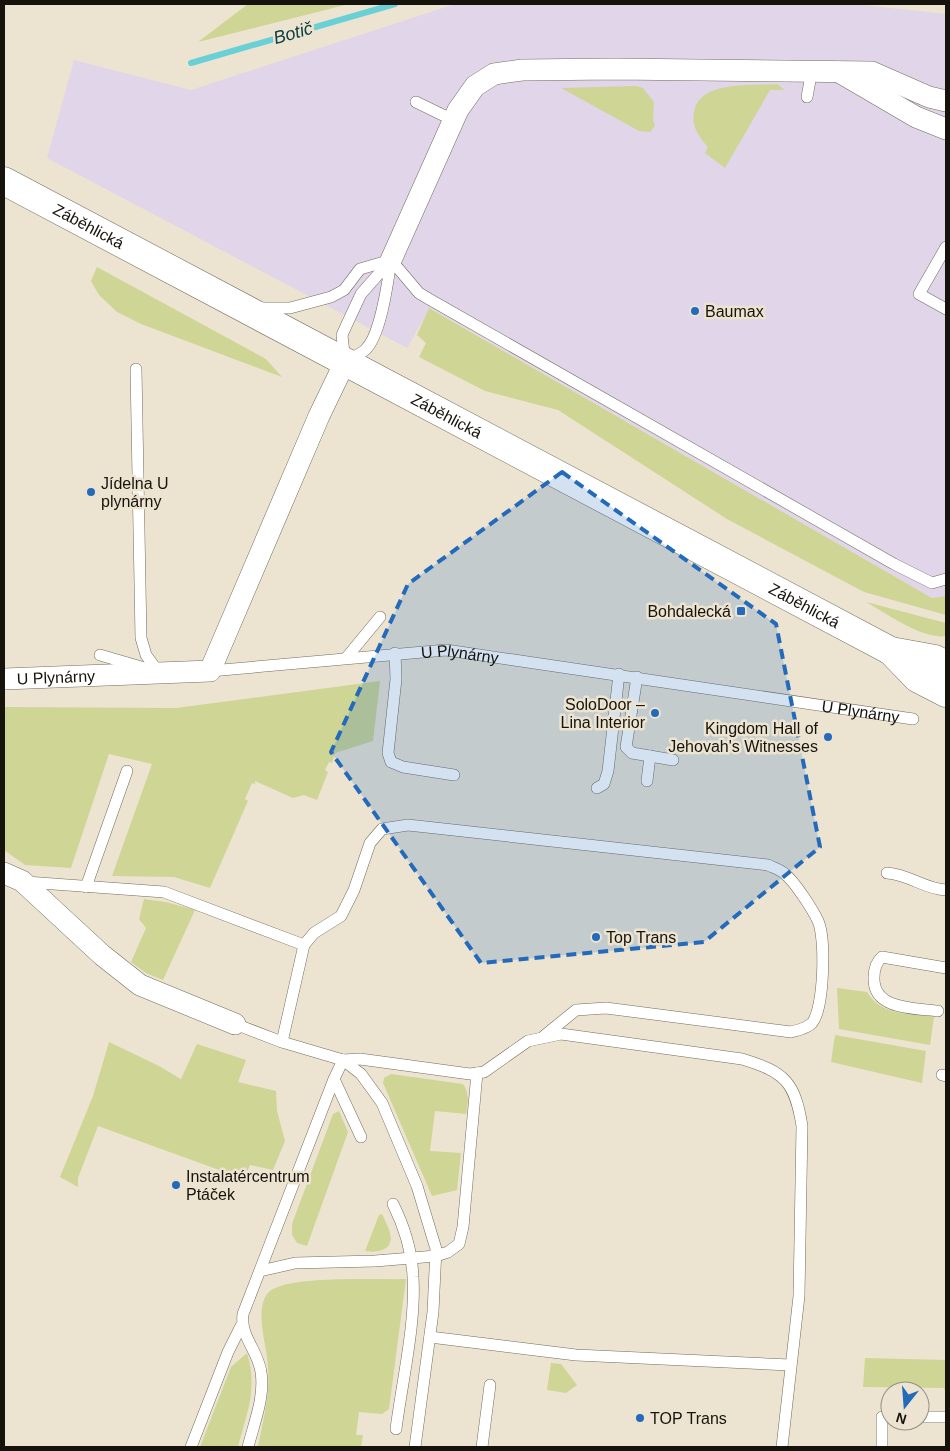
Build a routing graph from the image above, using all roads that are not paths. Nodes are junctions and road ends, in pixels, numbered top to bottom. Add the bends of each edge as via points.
1 (812, 70) junction
2 (836, 70) junction
3 (807, 97) dead end
4 (946, 101) edge
5 (416, 102) dead end
6 (453, 120) junction
7 (946, 129) edge
8 (4, 181) edge
9 (946, 247) edge
10 (391, 260) junction
11 (244, 308) junction
12 (946, 309) edge
13 (345, 362) junction
14 (136, 369) dead end
15 (946, 578) edge
16 (380, 617) dead end
17 (891, 651) junction
18 (395, 653) junction
19 (100, 654) dead end
20 (347, 657) junction
21 (942, 661) edge
22 (210, 671) junction
23 (159, 673) junction
24 (619, 674) junction
25 (638, 677) junction
26 (4, 679) edge
27 (946, 693) edge
28 (913, 719) dead end
29 (650, 756) junction
30 (674, 760) dead end
31 (127, 771) dead end
32 (454, 775) dead end
33 (647, 781) dead end
34 (596, 788) dead end
35 (887, 873) dead end
36 (13, 877) edge
37 (86, 886) junction
38 (946, 890) edge
39 (304, 945) junction
40 (946, 968) edge
41 (938, 1011) dead end
42 (234, 1024) joint
43 (544, 1036) junction
44 (282, 1042) junction
45 (343, 1060) junction
46 (477, 1072) junction
47 (334, 1079) junction
48 (361, 1137) dead end
49 (393, 1204) dead end
50 (436, 1256) junction
51 (410, 1259) junction
52 (260, 1271) junction
53 (241, 1326) junction
54 (430, 1337) junction
55 (790, 1365) junction
56 (490, 1385) dead end
57 (946, 1416) edge
58 (930, 1417) edge
59 (396, 1429) dead end
60 (882, 1431) edge
61 (191, 1447) edge
62 (248, 1447) edge
63 (415, 1447) edge
64 (482, 1447) edge
65 (782, 1447) edge
66 (882, 1447) edge

1 - 2 street
1 - 3 lane
1 - 6 street via 522,70 494,74 475,86
2 - 4 street via 872,72
2 - 7 street via 916,118
5 - 6 lane
6 - 10 street
8 - 11 street, Záběhlická
9 - 12 lane via 919,294
10 - 11 lane via 360,269 344,290 331,297 290,308
10 - 13 lane via 361,294 342,335
10 - 13 lane via 383,311 366,349
10 - 15 lane via 419,293 437,304 894,564 932,583
11 - 13 street, Záběhlická
13 - 17 street, Záběhlická
13 - 22 street
14 - 23 lane via 141,638 146,655
16 - 20 lane
17 - 21 street, Záběhlická
17 - 27 street, Záběhlická via 917,678
18 - 20 lane, U Plynárny
18 - 24 lane, U Plynárny via 446,650
18 - 32 lane via 396,679 388,754 391,762
19 - 23 lane
20 - 22 lane, U Plynárny
22 - 23 street, U Plynárny
23 - 26 street, U Plynárny
24 - 25 lane, U Plynárny
24 - 34 lane via 608,772 604,784
25 - 28 lane, U Plynárny
25 - 29 lane via 626,747 632,753
29 - 30 lane
29 - 33 lane
31 - 37 lane
35 - 38 lane via 903,874 934,890
36 - 37 lane
36 - 42 street via 140,985
37 - 39 lane via 164,892
39 - 43 lane via 314,933 341,916 370,843 382,829 408,825 768,865 786,874 818,921 824,957 820,993 813,1022 805,1028 791,1032 606,1008 576,1010
39 - 44 lane
40 - 41 lane via 882,957 877,962 874,978 875,991 883,1001
42 - 44 lane
43 - 46 lane via 528,1041 484,1072
43 - 55 lane via 561,1034 742,1059 766,1066 787,1080 798,1099 802,1126 799,1296
44 - 45 lane
45 - 46 lane via 360,1059 470,1074
45 - 47 lane
45 - 50 lane via 361,1074 382,1103 416,1186
46 - 50 lane via 463,1227 458,1244
47 - 48 lane
47 - 52 lane
49 - 51 lane via 404,1227
50 - 51 lane
50 - 54 lane
51 - 52 lane via 295,1263
51 - 59 lane via 413,1277 409,1337
52 - 53 lane
53 - 61 lane
53 - 62 lane via 261,1371 260,1399
54 - 55 lane via 576,1355
54 - 63 lane
55 - 65 lane
56 - 64 lane
57 - 58 lane
60 - 66 lane

